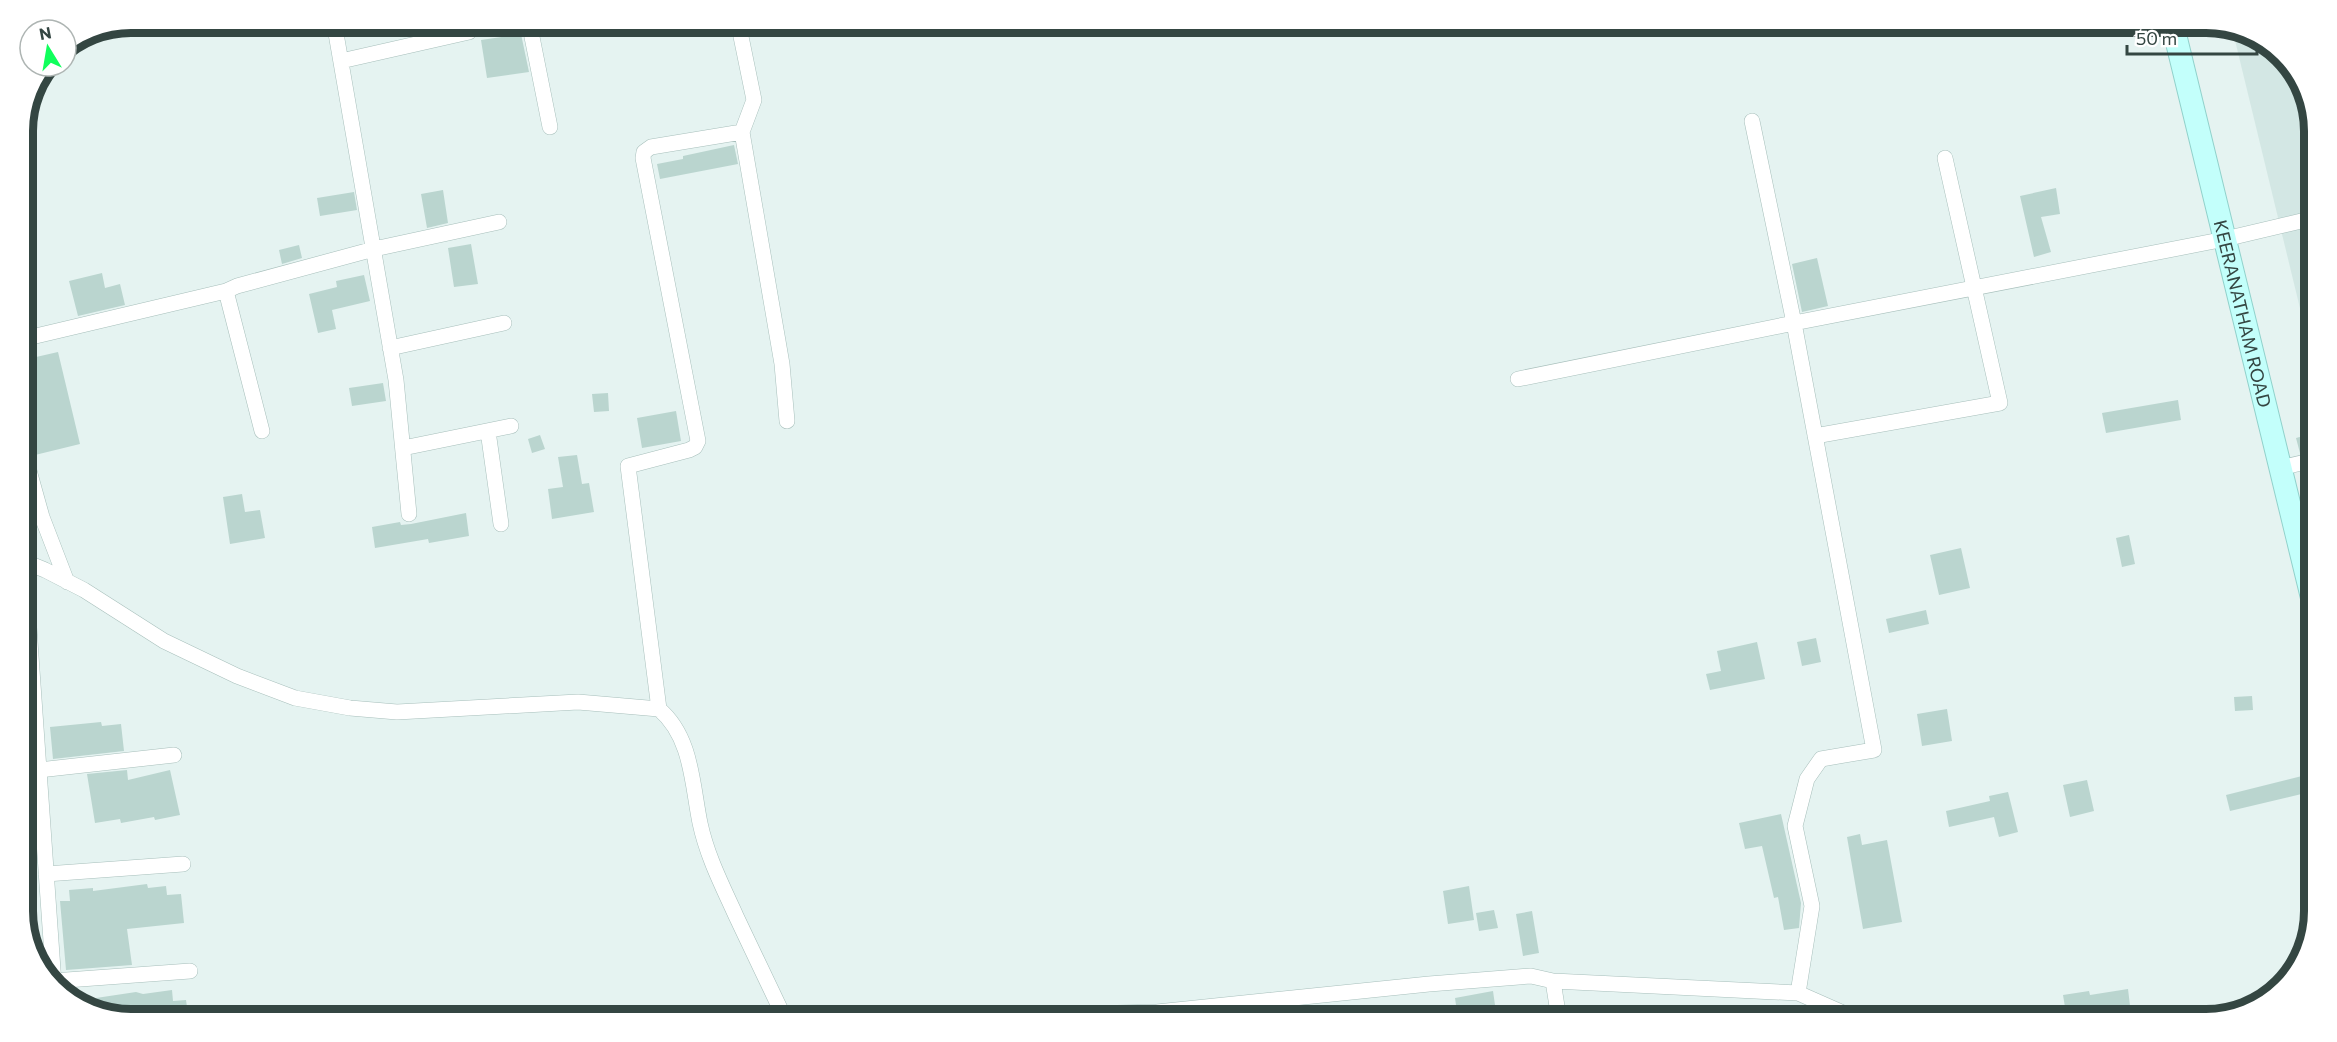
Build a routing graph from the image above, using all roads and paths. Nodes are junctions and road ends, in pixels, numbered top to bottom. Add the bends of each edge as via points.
1 (336, 33) edge
2 (465, 33) edge
3 (531, 33) edge
4 (740, 33) edge
5 (2175, 33) edge
6 (341, 61) junction
7 (1752, 121) dead end
8 (550, 127) dead end
9 (742, 132) junction
10 (1945, 158) dead end
11 (2304, 220) edge
12 (499, 222) dead end
13 (2225, 239) junction
14 (374, 249) junction
15 (1974, 288) junction
16 (226, 291) junction
17 (1794, 322) junction
18 (504, 323) dead end
19 (33, 337) edge
20 (390, 348) junction
21 (1518, 379) dead end
22 (787, 421) dead end
23 (511, 426) dead end
24 (262, 431) dead end
25 (488, 431) junction
26 (1815, 436) junction
27 (403, 448) junction
28 (2304, 462) edge
29 (2280, 468) junction
30 (33, 485) edge
31 (409, 514) dead end
32 (501, 524) dead end
33 (2304, 565) edge
34 (33, 566) edge
35 (67, 582) junction
36 (33, 684) edge
37 (659, 709) junction
38 (174, 755) dead end
39 (39, 770) junction
40 (183, 864) dead end
41 (46, 874) junction
42 (190, 970) dead end
43 (53, 971) edge
44 (63, 981) edge
45 (1553, 981) junction
46 (1798, 993) junction
47 (779, 1009) edge
48 (1186, 1009) edge
49 (1557, 1009) edge
50 (1833, 1009) edge

1 - 6 street
2 - 6 street
3 - 8 street
4 - 9 street via 754,100
5 - 13 street, KEERANATHAM ROAD
6 - 14 street
7 - 17 street
9 - 22 street via 782,364
9 - 37 street via 651,147 643,158 698,441 689,450 628,466
10 - 15 street
11 - 13 street
12 - 14 street
13 - 15 street
13 - 29 street, KEERANATHAM ROAD
14 - 16 street
14 - 20 street
15 - 17 street
15 - 26 street via 2000,403
16 - 19 street
16 - 24 street
17 - 21 street
17 - 26 street
18 - 20 street
20 - 27 street
23 - 25 street
25 - 27 street
25 - 32 street
26 - 46 street via 1874,750 1821,759 1807,778 1795,826 1812,906
27 - 31 street
28 - 29 street
29 - 33 street, KEERANATHAM ROAD
30 - 35 street
34 - 35 street
35 - 37 street via 164,641 237,676 296,698 397,712 578,702
36 - 39 street
37 - 47 street via 675,728 692,770 712,866
38 - 39 street
39 - 41 street
40 - 41 street
41 - 43 street
42 - 44 street
45 - 46 street
45 - 48 street via 1531,976
45 - 49 street
46 - 50 street

